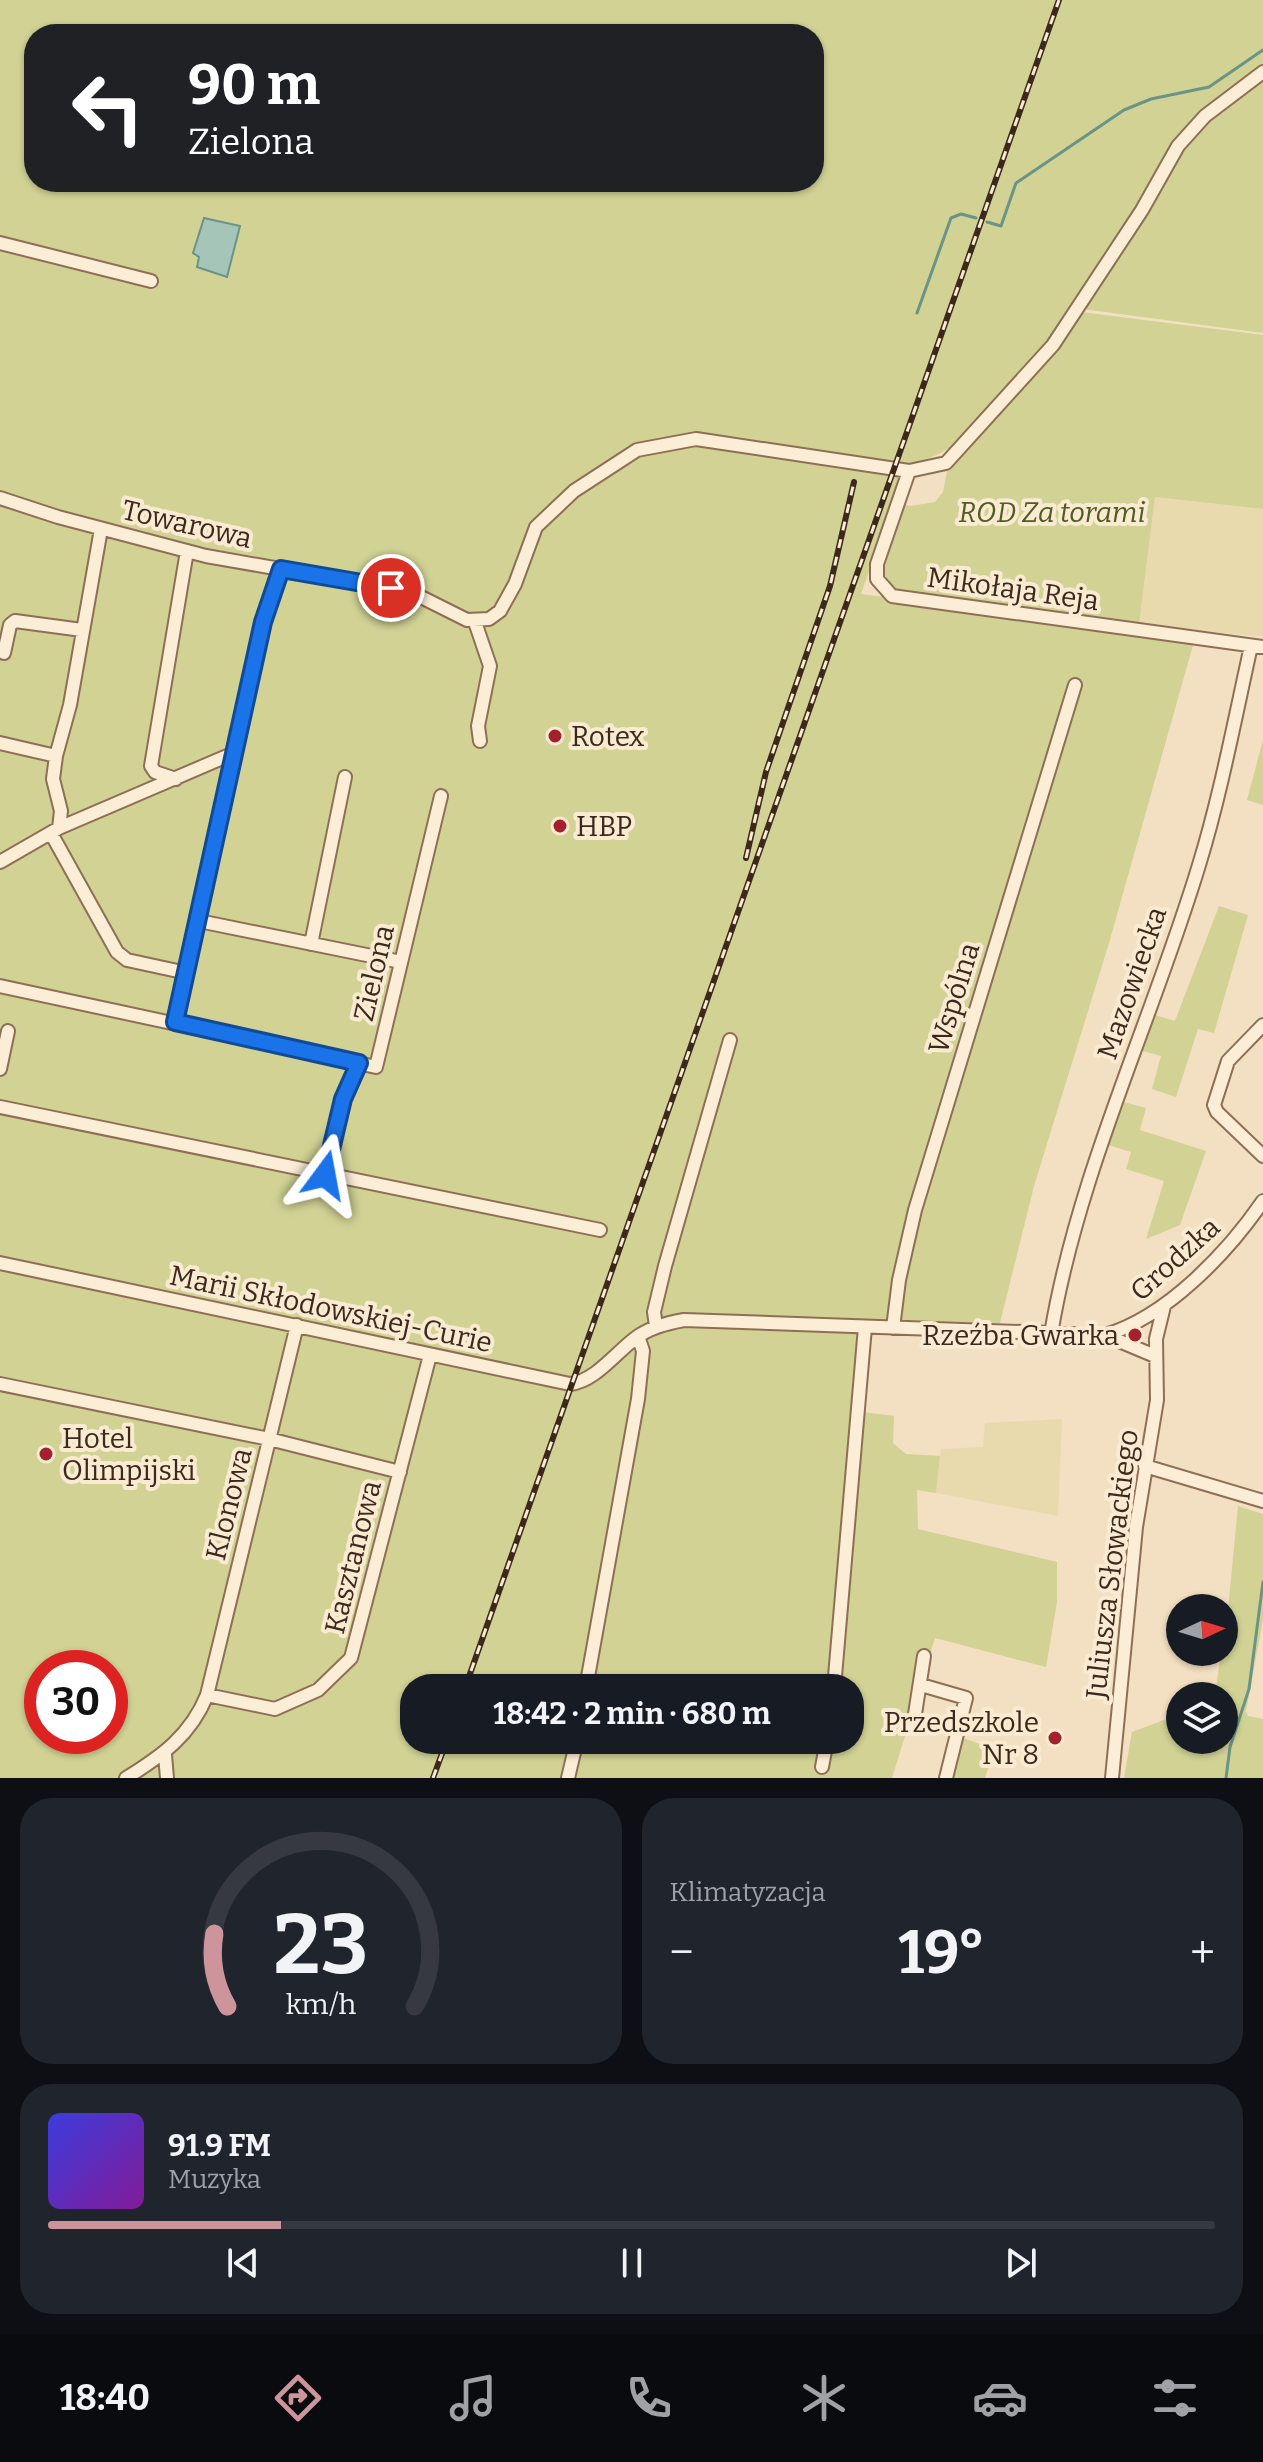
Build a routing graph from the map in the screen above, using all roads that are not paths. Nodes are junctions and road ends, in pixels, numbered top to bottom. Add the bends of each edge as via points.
1 (1263, 72) edge
2 (0, 243) edge
3 (151, 281) dead end
4 (909, 471) junction
5 (0, 498) edge
6 (101, 529) junction
7 (187, 551) junction
8 (281, 569) junction
9 (475, 622) junction
10 (82, 630) junction
11 (1257, 646) edge
12 (4, 653) dead end
13 (1075, 685) dead end
14 (480, 741) dead end
15 (0, 743) edge
16 (230, 754) junction
17 (56, 756) junction
18 (345, 777) dead end
19 (176, 779) junction
20 (441, 796) dead end
21 (56, 831) junction
22 (0, 862) edge
23 (199, 921) junction
24 (311, 944) junction
25 (401, 962) junction
26 (187, 973) junction
27 (0, 986) edge
28 (175, 1022) junction
29 (1263, 1025) edge
30 (8, 1031) dead end
31 (730, 1040) dead end
32 (359, 1063) junction
33 (0, 1066) edge
34 (0, 1107) edge
35 (1263, 1156) edge
36 (325, 1175) junction
37 (1263, 1201) edge
38 (600, 1230) dead end
39 (0, 1263) edge
40 (1164, 1306) junction
41 (297, 1325) junction
42 (656, 1326) junction
43 (865, 1327) junction
44 (893, 1328) junction
45 (1051, 1334) junction
46 (1105, 1335) junction
47 (638, 1336) junction
48 (430, 1355) junction
49 (1155, 1356) junction
50 (0, 1384) edge
51 (269, 1439) junction
52 (1145, 1466) junction
53 (400, 1472) junction
54 (1263, 1501) edge
55 (924, 1656) dead end
56 (589, 1674) edge
57 (835, 1674) edge
58 (921, 1685) junction
59 (207, 1695) junction
60 (913, 1727) dead end
61 (574, 1754) edge
62 (824, 1754) edge
63 (165, 1755) junction
64 (822, 1767) dead end
65 (126, 1778) edge
66 (167, 1778) edge
67 (568, 1778) edge
68 (946, 1778) edge
69 (1112, 1778) edge

1 - 4 street via 1205,116 1178,146 1053,345 965,445 946,463
2 - 3 street
4 - 9 street via 709,440 637,450 594,476 540,522 500,611
4 - 11 street, Mikołaja Reja via 875,573 892,596
5 - 6 street, Towarowa
6 - 7 street, Towarowa
6 - 10 street
7 - 8 street, Towarowa
7 - 19 street via 151,766
8 - 9 street, Towarowa via 411,592
8 - 16 street
9 - 14 street via 490,666
10 - 12 street via 15,621
10 - 17 street
11 - 45 street, Mazowiecka via 1199,865 1068,1256
13 - 44 street, Wspólna via 915,1210
15 - 17 street
16 - 19 street
16 - 23 street
17 - 21 street via 53,779 61,811
18 - 24 street
19 - 21 street
20 - 25 street, Zielona
21 - 22 street
21 - 26 street via 117,952 127,960
23 - 24 street
23 - 26 street
24 - 25 street
25 - 32 street, Zielona via 376,1067
26 - 28 street
27 - 28 street
28 - 32 street
29 - 35 street via 1228,1061 1214,1105
30 - 33 street
31 - 42 street via 665,1266 654,1312
32 - 36 street via 343,1099
34 - 36 street
36 - 38 street
37 - 40 street, Grodzka via 1236,1238
39 - 41 street, Marii Skłodowskiej-Curie
40 - 46 street, Grodzka
40 - 49 street, Juliusza Słowackiego
41 - 48 street, Marii Skłodowskiej-Curie
41 - 51 street, Klonowa
42 - 43 street, Grodzka via 684,1320
42 - 47 street, Grodzka
43 - 44 street, Grodzka
43 - 57 street
44 - 45 street, Grodzka
45 - 46 street, Grodzka
46 - 49 street
47 - 48 street, Marii Skłodowskiej-Curie via 587,1378 570,1384
47 - 56 street via 643,1351 638,1399
48 - 53 street, Kasztanowa
49 - 52 street, Juliusza Słowackiego via 1157,1400
50 - 51 street
51 - 53 street
51 - 59 street, Klonowa
52 - 54 street
52 - 69 street, Juliusza Słowackiego
53 - 59 street, Kasztanowa via 351,1658 318,1690 275,1709
55 - 58 street
58 - 60 street
58 - 68 street via 966,1698
59 - 63 street, Klonowa via 194,1722
61 - 67 street
62 - 64 street
63 - 65 street, Klonowa
63 - 66 street

